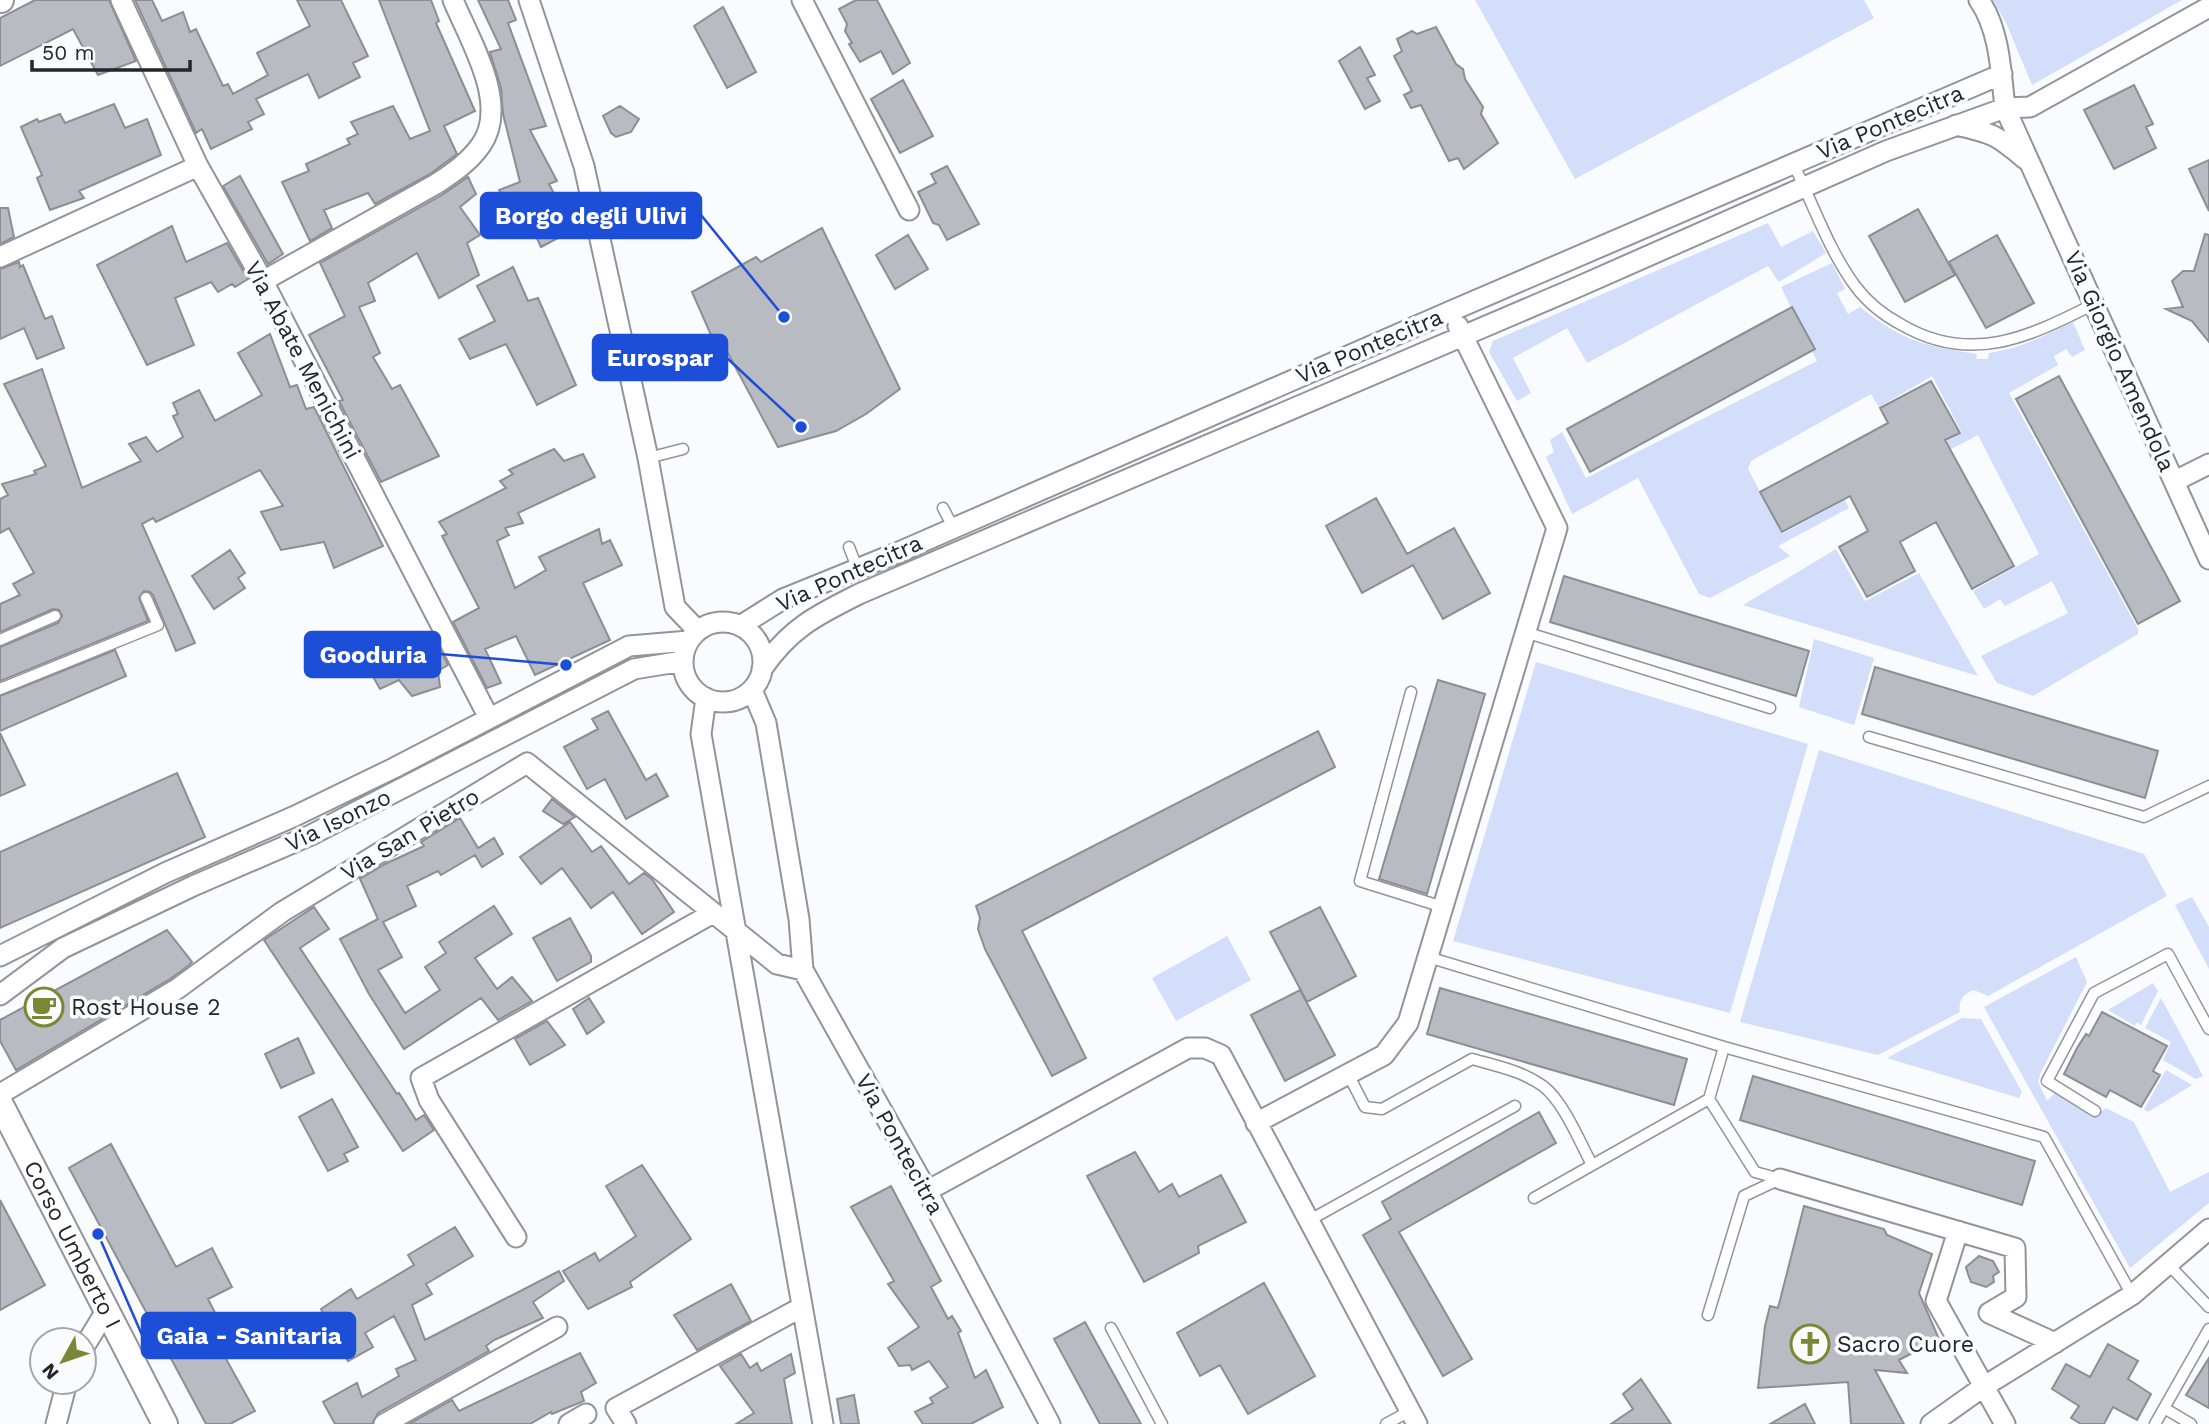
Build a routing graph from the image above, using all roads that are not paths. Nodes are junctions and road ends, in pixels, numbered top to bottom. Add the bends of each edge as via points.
1 (121, 0) edge
2 (453, 0) edge
3 (529, 0) edge
4 (802, 0) edge
5 (1979, 0) edge
6 (2209, 7) edge
7 (2002, 74) junction
8 (2006, 108) junction
9 (1955, 125) junction
10 (1793, 162) junction
11 (2030, 162) junction
12 (198, 166) junction
13 (1805, 187) junction
14 (909, 210) dead end
15 (0, 257) edge
16 (263, 281) junction
17 (2094, 304) junction
18 (1451, 310) junction
19 (1463, 336) junction
20 (683, 449) dead end
21 (648, 457) junction
22 (2209, 464) edge
23 (2175, 481) junction
24 (943, 508) dead end
25 (953, 527) junction
26 (849, 547) dead end
27 (2209, 559) edge
28 (858, 569) junction
29 (146, 598) dead end
30 (55, 616) dead end
31 (740, 626) junction
32 (1525, 632) junction
33 (694, 636) junction
34 (0, 640) edge
35 (683, 661) junction
36 (762, 669) junction
37 (0, 689) edge
38 (752, 690) junction
39 (1411, 692) dead end
40 (706, 698) junction
41 (1770, 708) dead end
42 (489, 718) junction
43 (1869, 737) dead end
44 (2209, 786) edge
45 (1443, 907) junction
46 (713, 914) junction
47 (734, 931) junction
48 (0, 956) edge
49 (1428, 957) junction
50 (803, 970) junction
51 (0, 995) edge
52 (2209, 1029) edge
53 (1724, 1047) junction
54 (1348, 1074) junction
55 (0, 1094) edge
56 (1709, 1099) junction
57 (0, 1103) edge
58 (1515, 1106) dead end
59 (2095, 1111) dead end
60 (1256, 1123) junction
61 (1592, 1165) junction
62 (1780, 1180) junction
63 (927, 1191) junction
64 (1534, 1198) dead end
65 (1308, 1221) junction
66 (2209, 1229) edge
67 (1958, 1231) junction
68 (516, 1237) dead end
69 (2169, 1265) junction
70 (2132, 1295) junction
71 (802, 1307) junction
72 (2209, 1307) edge
73 (106, 1311) junction
74 (1708, 1315) dead end
75 (97, 1326) edge
76 (557, 1327) dead end
77 (1111, 1328) dead end
78 (2209, 1329) edge
79 (2054, 1343) junction
80 (1983, 1387) junction
81 (63, 1396) edge
82 (2164, 1408) junction
83 (1413, 1417) edge
84 (55, 1424) edge
85 (165, 1424) edge
86 (384, 1424) edge
87 (626, 1424) edge
88 (823, 1424) edge
89 (1050, 1424) edge
90 (1162, 1424) edge
91 (1386, 1424) edge
92 (1931, 1424) edge
93 (2005, 1424) edge
94 (2155, 1424) edge
95 (2191, 1424) edge

1 - 12 street, Via Abate Menichini
2 - 16 street via 490,88 491,120 483,143 463,166 436,184
3 - 21 street via 584,166
4 - 14 street
5 - 7 street, Via Giorgio Amendola via 1986,10
6 - 8 street, Via Pontecitra via 2030,107
7 - 8 street, Via Giorgio Amendola
7 - 10 street, Via Pontecitra
8 - 9 street, Via Pontecitra
8 - 11 street, Via Giorgio Amendola
9 - 11 street, Via Giorgio Amendola via 2001,138
9 - 13 street, Via Pontecitra
10 - 13 lane
10 - 18 street, Via Pontecitra
11 - 17 street, Via Giorgio Amendola
12 - 15 street
12 - 16 street, Via Abate Menichini
13 - 17 lane via 1857,289 1886,316 1922,337 1962,345 2007,341 2041,331
13 - 19 street, Via Pontecitra
16 - 42 street, Via Abate Menichini
17 - 23 street, Via Giorgio Amendola
18 - 19 street
18 - 25 street, Via Pontecitra
19 - 32 street via 1557,528
19 - 36 street, Via Pontecitra via 859,594 794,631
20 - 21 lane
21 - 33 street via 675,607
22 - 23 street
23 - 27 street, Via Giorgio Amendola
24 - 25 lane
25 - 28 street, Via Pontecitra
26 - 28 lane
28 - 31 street, Via Pontecitra via 783,599
29 - 37 lane via 158,625
30 - 34 lane
31 - 33 street via 715,623
31 - 36 street via 759,645
32 - 41 lane
32 - 45 street
33 - 35 street
33 - 42 street, Via Isonzo via 629,646
35 - 40 street via 690,684
35 - 51 street, Via Isonzo via 634,669 311,835 63,948
36 - 38 street
38 - 40 street via 722,702
38 - 50 street, Via Pontecitra via 766,723 799,919
39 - 45 lane via 1360,881
40 - 47 street via 701,734
42 - 48 street, Via Isonzo
43 - 44 lane via 2144,817
45 - 49 street
46 - 47 street, Via San Pietro
46 - 55 street, Via San Pietro via 527,763 282,912 177,989
46 - 68 street via 421,1078 429,1100
47 - 50 street, Via San Pietro via 777,964
47 - 71 street
49 - 53 lane
49 - 54 street via 1408,1023 1384,1055
50 - 63 street, Via Pontecitra
52 - 59 lane via 2168,954 2094,993 2047,1081
53 - 56 lane
53 - 70 lane via 2045,1137
54 - 60 street
54 - 61 lane via 1364,1107 1382,1110 1472,1059 1515,1071 1545,1087
56 - 61 lane
56 - 62 lane via 1755,1172
57 - 73 street, Corso Umberto I
58 - 65 lane
60 - 63 street via 1221,1055 1205,1048 1188,1048
60 - 65 street
61 - 64 lane
62 - 67 street
62 - 74 lane via 1744,1196
63 - 89 street, Via Pontecitra
65 - 83 street
66 - 69 street
67 - 79 street via 2015,1248 2015,1297 1989,1313
67 - 80 street via 1936,1301
69 - 70 street
69 - 72 lane
70 - 79 street
71 - 87 street via 616,1408
71 - 88 street
73 - 75 street
73 - 85 street, Corso Umberto I
76 - 86 street
77 - 90 lane
78 - 82 lane
79 - 80 street
80 - 92 street
80 - 93 street
81 - 84 street
82 - 94 lane
82 - 95 lane
83 - 91 lane

